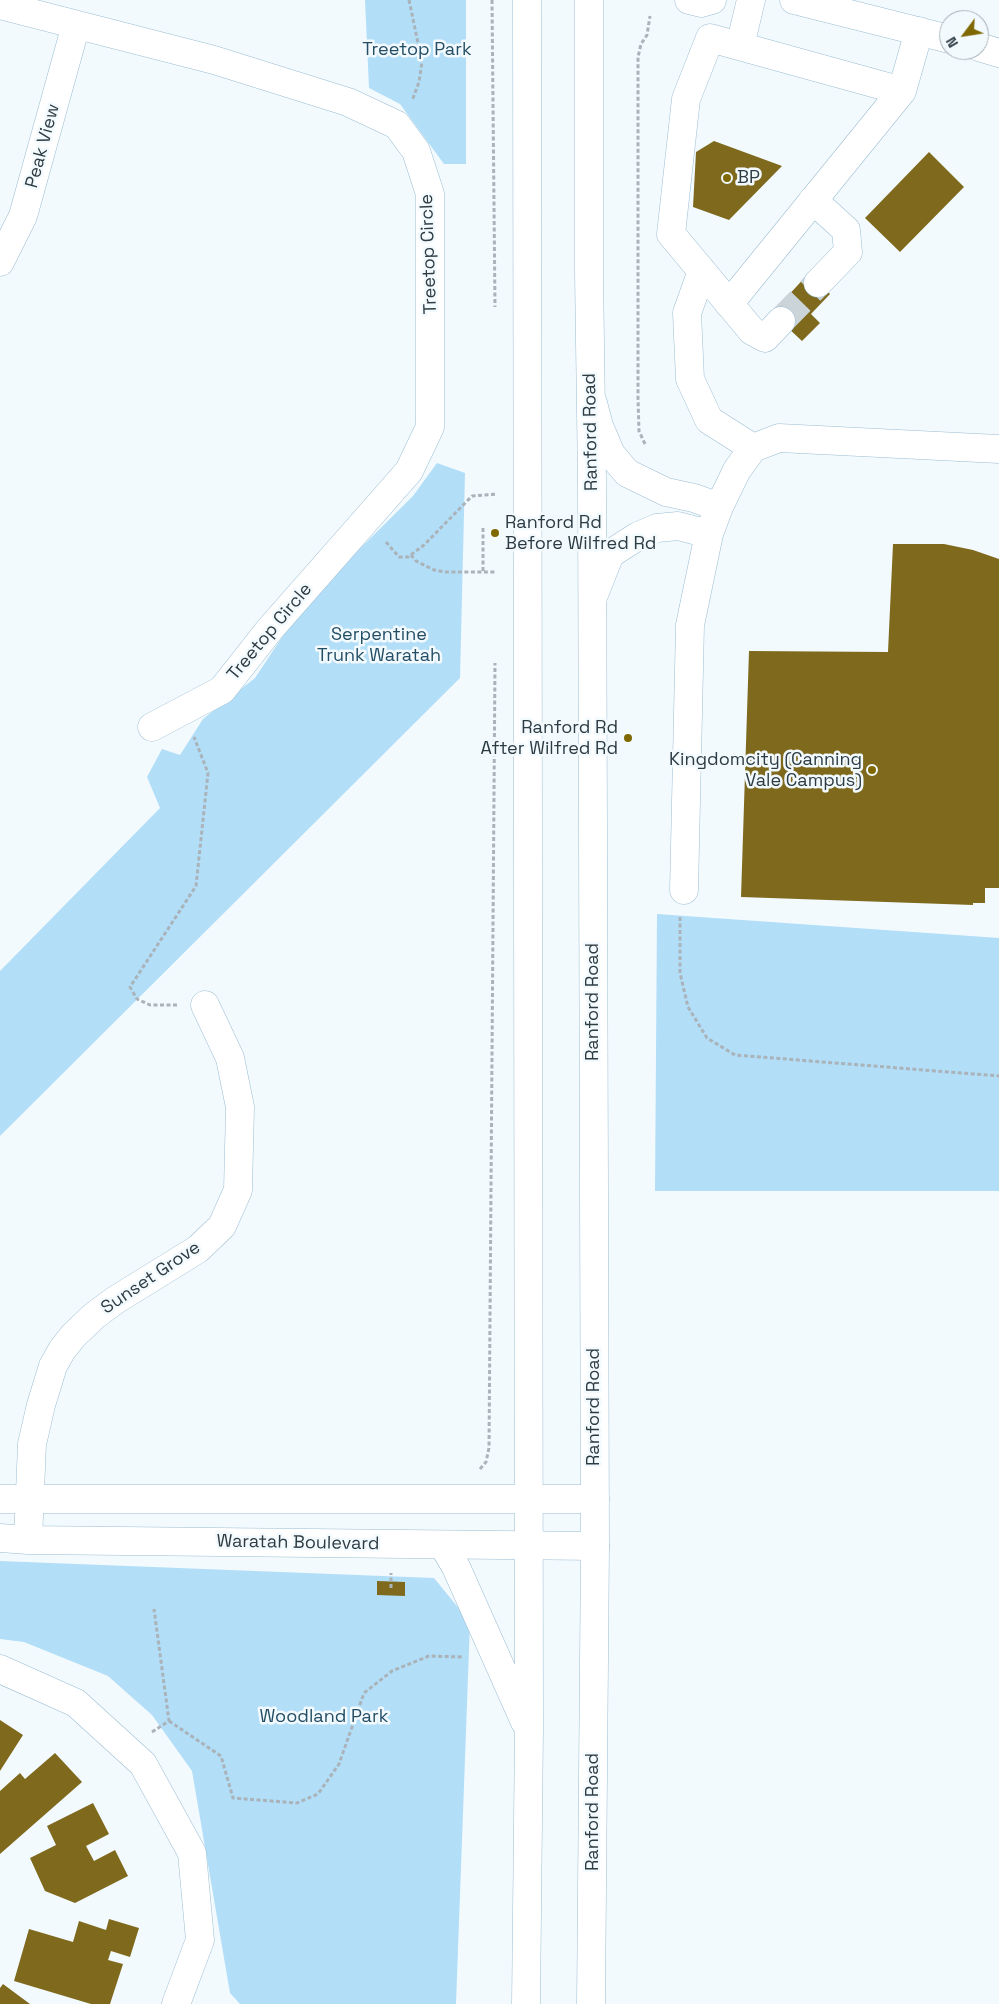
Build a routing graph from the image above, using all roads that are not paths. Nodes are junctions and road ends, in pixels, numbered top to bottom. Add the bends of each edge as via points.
1 (527, 0) edge
2 (589, 0) edge
3 (689, 0) edge
4 (712, 0) edge
5 (751, 0) edge
6 (794, 0) edge
7 (0, 5) edge
8 (76, 25) junction
9 (919, 31) junction
10 (939, 36) edge
11 (740, 46) junction
12 (902, 91) junction
13 (813, 200) junction
14 (0, 262) edge
15 (702, 271) junction
16 (818, 282) tunnel mouth
17 (729, 304) junction
18 (781, 321) tunnel mouth
19 (591, 395) junction
20 (753, 448) junction
21 (999, 449) edge
22 (719, 507) junction
23 (709, 534) junction
24 (593, 598) junction
25 (152, 727) dead end
26 (684, 890) road end
27 (205, 1005) road end
28 (0, 1498) edge
29 (528, 1499) junction
30 (595, 1499) junction
31 (29, 1500) junction
32 (0, 1538) edge
33 (28, 1540) junction
34 (443, 1545) junction
35 (528, 1546) junction
36 (595, 1546) junction
37 (0, 1669) edge
38 (529, 1730) junction
39 (176, 2004) edge
40 (526, 2004) edge
41 (592, 2004) edge

1 - 29 main road
2 - 19 main road, Ranford Road
3 - 4 main road via 701,3
5 - 11 main road
6 - 9 main road
7 - 8 main road, Treetop Circle
8 - 14 main road, Peak View via 23,216
8 - 25 main road, Treetop Circle via 214,60 348,102 397,125 416,151 430,194 430,427 409,471 270,629 222,690
9 - 10 main road
9 - 12 main road
11 - 12 main road
11 - 15 main road via 710,38 686,99 671,234
12 - 13 main road
13 - 16 main road via 846,230 848,252
13 - 17 main road
15 - 17 main road
15 - 20 main road via 687,314 690,379 709,420
17 - 18 main road via 752,331 765,338
19 - 22 main road via 611,454 627,473 666,492
19 - 24 main road, Ranford Road
20 - 21 main road via 779,438
20 - 22 main road
22 - 23 main road
23 - 24 main road via 678,526 657,528 638,536 610,554
23 - 26 main road via 690,625
24 - 30 main road, Ranford Road
27 - 31 main road, Sunset Grove via 230,1058 240,1107 238,1190 222,1226 198,1249 114,1301 94,1316 62,1350 53,1366 32,1444
28 - 31 main road
29 - 30 main road
29 - 31 main road
29 - 35 main road
30 - 36 main road, Ranford Road
31 - 33 main road, Sunset Grove
32 - 33 main road, Waratah Boulevard
33 - 34 main road, Waratah Boulevard
34 - 35 main road, Waratah Boulevard
34 - 38 main road via 456,1567
35 - 36 main road, Waratah Boulevard
35 - 38 main road
36 - 41 main road, Ranford Road
37 - 39 main road via 76,1704 143,1764 192,1853 200,1940
38 - 40 main road

